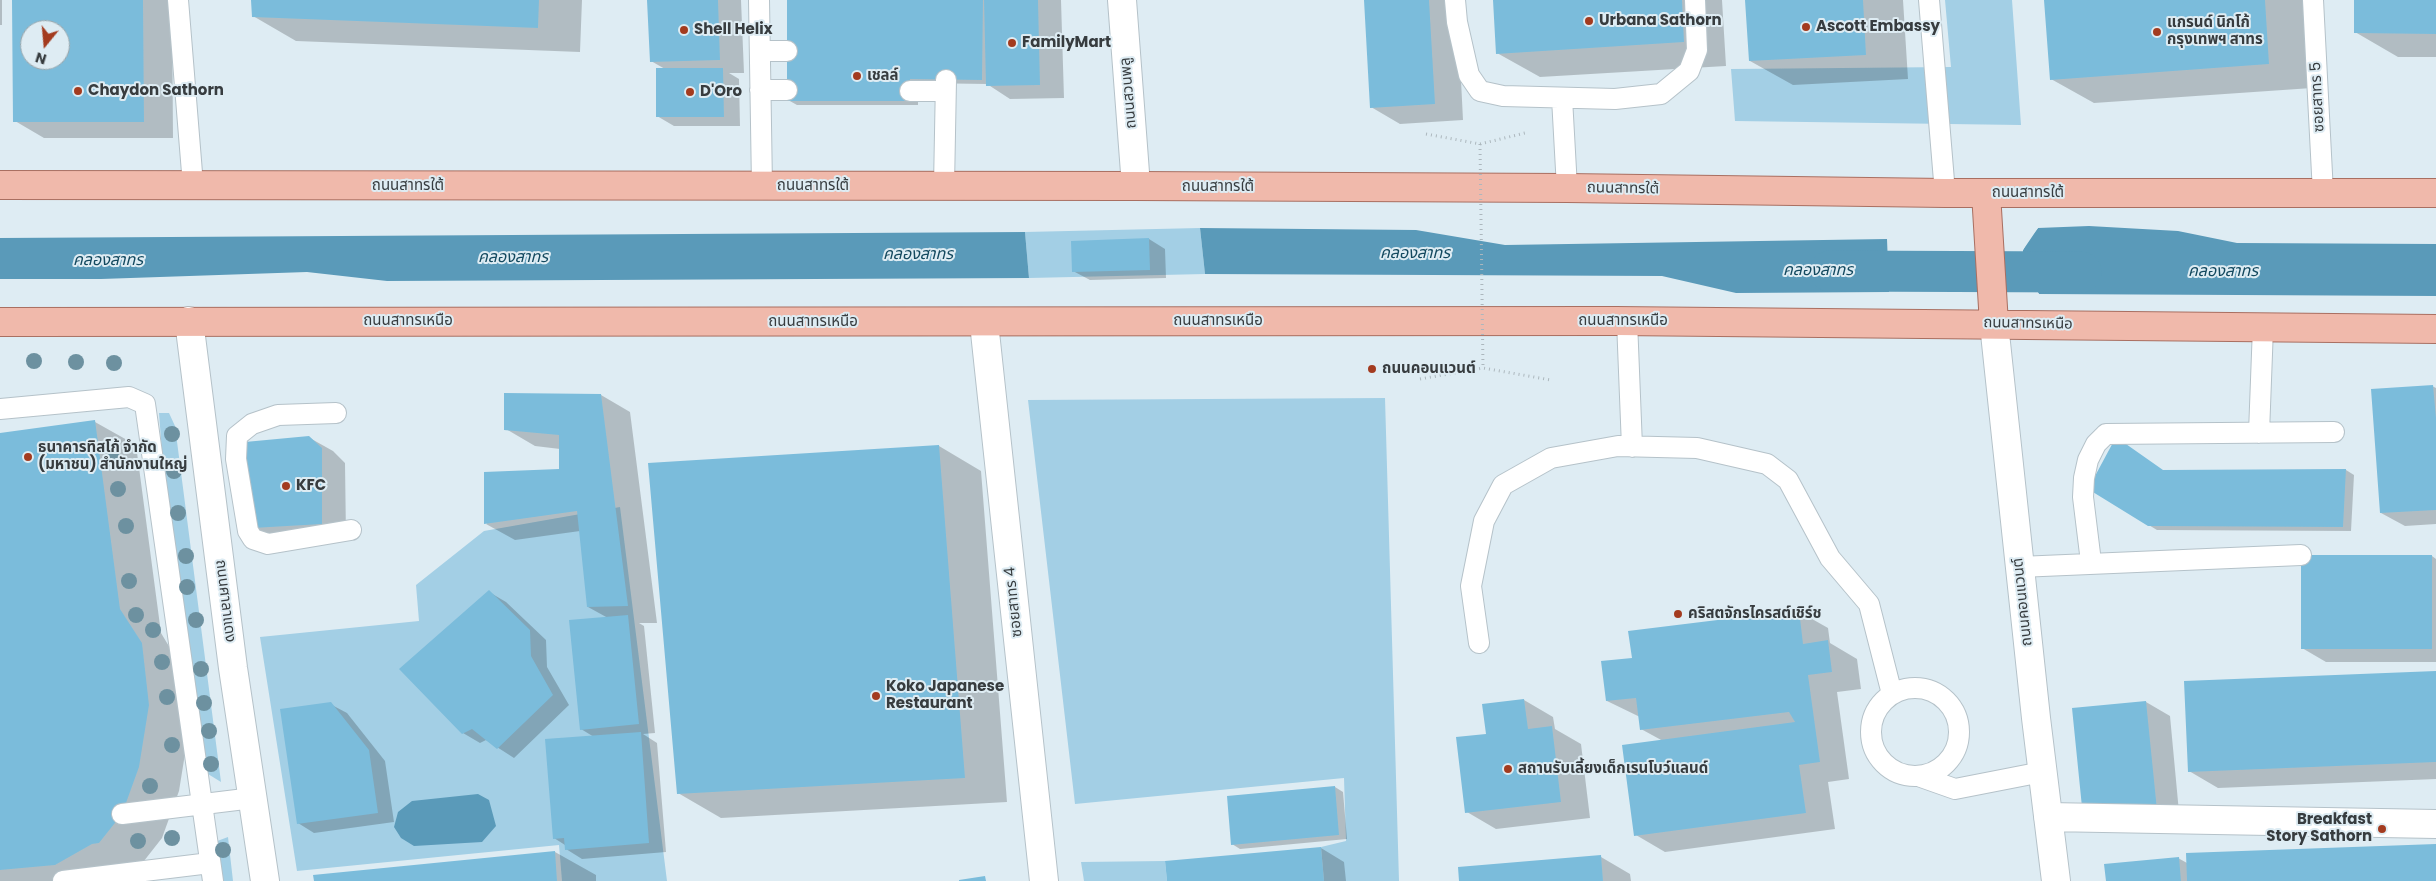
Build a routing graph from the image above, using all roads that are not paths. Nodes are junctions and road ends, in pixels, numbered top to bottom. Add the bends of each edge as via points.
1 (178, 0) edge
2 (759, 0) edge
3 (1122, 0) edge
4 (1455, 0) edge
5 (1695, 0) edge
6 (1928, 0) edge
7 (2314, 0) edge
8 (760, 51) junction
9 (787, 51) dead end
10 (760, 90) junction
11 (787, 90) dead end
12 (910, 91) dead end
13 (1562, 98) junction
14 (0, 185) edge
15 (192, 186) junction
16 (762, 186) junction
17 (944, 186) junction
18 (1136, 186) junction
19 (1567, 188) junction
20 (1945, 193) junction
21 (1986, 193) junction
22 (2323, 193) junction
23 (2436, 193) edge
24 (0, 305) edge
25 (59, 321) junction
26 (189, 321) junction
27 (1627, 321) junction
28 (0, 322) edge
29 (984, 323) junction
30 (1994, 324) junction
31 (2263, 327) junction
32 (2436, 329) edge
33 (0, 409) edge
34 (336, 414) dead end
35 (2334, 432) dead end
36 (2259, 433) junction
37 (1632, 447) junction
38 (351, 530) dead end
39 (2301, 555) dead end
40 (2091, 562) junction
41 (2019, 567) junction
42 (1479, 643) dead end
43 (1892, 694) junction
44 (2042, 772) junction
45 (1921, 777) junction
46 (253, 798) junction
47 (202, 804) junction
48 (122, 814) dead end
49 (2048, 817) junction
50 (2436, 824) edge
51 (212, 872) edge
52 (63, 881) edge
53 (265, 881) edge
54 (1044, 881) edge
55 (2056, 881) edge

1 - 15 lane
2 - 8 lane
3 - 18 street, ถนนสวนพลู
4 - 13 lane via 1470,75 1480,91 1503,96
5 - 13 lane via 1697,50 1689,72 1675,84 1661,94 1615,99
6 - 20 lane
7 - 22 lane, ซอยสาทร 5
8 - 9 lane
8 - 10 lane
10 - 11 lane
10 - 16 lane
12 - 17 lane via 946,85
13 - 19 lane
14 - 15 main road, ถนนสาทรใต้
15 - 16 main road, ถนนสาทรใต้
16 - 17 main road, ถนนสาทรใต้
17 - 18 main road, ถนนสาทรใต้
18 - 19 main road, ถนนสาทรใต้
19 - 20 main road, ถนนสาทรใต้
20 - 21 main road, ถนนสาทรใต้
21 - 22 main road, ถนนสาทรใต้
21 - 30 main road
22 - 23 main road, ถนนสาทรใต้
24 - 25 main road
25 - 26 main road, ถนนสาทรเหนือ
25 - 28 main road, ถนนสาทรเหนือ
26 - 29 main road, ถนนสาทรเหนือ
26 - 46 street, ถนนศาลาแดง via 233,668
27 - 29 main road, ถนนสาทรเหนือ
27 - 30 main road, ถนนสาทรเหนือ
27 - 37 lane
29 - 54 street, ซอยสาทร 4
30 - 31 main road, ถนนสาทรเหนือ
30 - 41 street, ถนนคอนแวนต์
31 - 32 main road, ถนนสาทรเหนือ
31 - 36 lane
33 - 47 lane via 129,397 145,404
34 - 38 lane via 278,415 252,424 237,436 236,459 248,531 253,539 268,544
35 - 36 lane
36 - 40 lane via 2106,434 2096,444 2088,460 2084,478 2083,497
37 - 42 lane via 1618,446 1551,458 1504,485 1484,521 1471,586
37 - 43 lane via 1697,448 1767,464 1788,480 1830,558 1869,604
39 - 40 lane
40 - 41 lane
41 - 44 street, ถนนคอนแวนต์
43 - 45 lane via 1873,717 1873,747 1880,760 1892,770 1906,776
43 - 45 lane via 1919,688 1933,692 1945,699 1956,717 1960,737 1956,751 1936,772
44 - 45 lane via 1955,789
44 - 49 street, ถนนคอนแวนต์
46 - 47 lane
46 - 53 street, ถนนศาลาแดง
47 - 48 lane
47 - 51 lane
49 - 50 street
49 - 55 street, ถนนคอนแวนต์
51 - 52 lane

